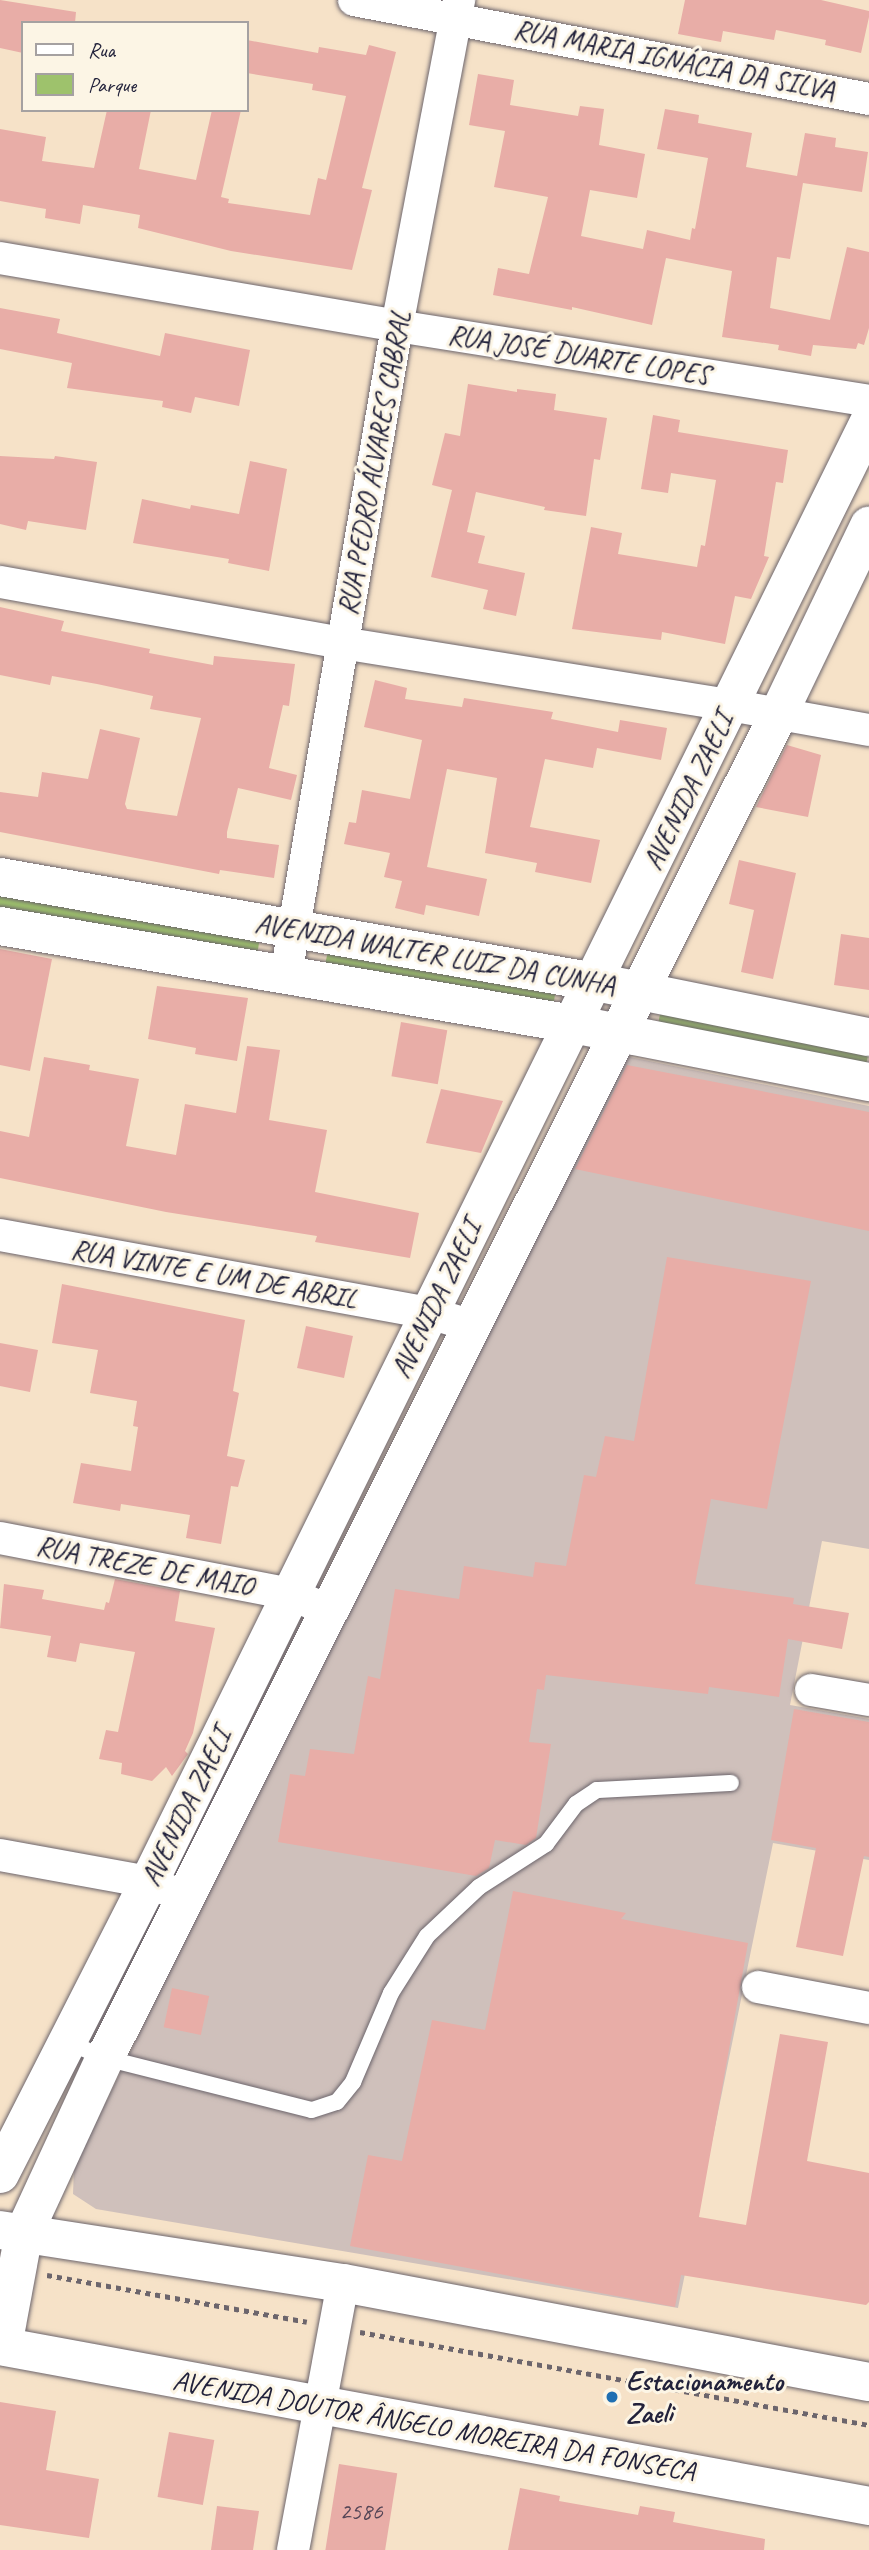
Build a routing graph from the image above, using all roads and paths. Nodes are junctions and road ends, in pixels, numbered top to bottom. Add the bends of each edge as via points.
1 (354, 0) edge
2 (458, 9) edge
3 (869, 99) edge
4 (0, 258) edge
5 (397, 326) junction
6 (869, 401) edge
7 (869, 422) edge
8 (869, 526) edge
9 (0, 582) edge
10 (342, 643) junction
11 (730, 705) junction
12 (779, 713) junction
13 (869, 730) edge
14 (0, 877) edge
15 (0, 926) edge
16 (293, 928) junction
17 (286, 975) junction
18 (595, 982) junction
19 (637, 992) junction
20 (573, 1024) junction
21 (618, 1032) junction
22 (869, 1037) edge
23 (869, 1082) edge
24 (0, 1235) edge
25 (429, 1313) junction
26 (470, 1325) junction
27 (0, 1538) edge
28 (290, 1594) junction
29 (329, 1611) junction
30 (811, 1690) dead end
31 (869, 1700) edge
32 (731, 1783) dead end
33 (0, 1855) edge
34 (149, 1882) junction
35 (186, 1898) junction
36 (758, 1987) dead end
37 (869, 2008) edge
38 (68, 2042) junction
39 (105, 2058) junction
40 (0, 2174) edge
41 (13, 2244) edge
42 (343, 2283) junction
43 (334, 2327) junction
44 (1, 2346) edge
45 (869, 2382) edge
46 (317, 2406) junction
47 (869, 2425) edge
48 (869, 2506) edge
49 (293, 2550) edge

1 - 2 street, RUA MARIA IGNÁCIA DA SILVA
2 - 3 street, RUA MARIA IGNÁCIA DA SILVA
2 - 5 street, RUA PEDRO ÁLVARES CABRAL
4 - 5 street, RUA JOSÉ DUARTE LOPES
5 - 6 street, RUA JOSÉ DUARTE LOPES
5 - 10 street, RUA PEDRO ÁLVARES CABRAL
7 - 11 street, AVENIDA ZAELI
8 - 12 street, AVENIDA ZAELI
9 - 10 street
10 - 11 street
10 - 16 street, RUA PEDRO ÁLVARES CABRAL
11 - 12 street
11 - 18 street, AVENIDA ZAELI
12 - 13 street
12 - 19 street, AVENIDA ZAELI
14 - 16 street, AVENIDA WALTER LUIZ DA CUNHA
15 - 17 street, AVENIDA WALTER LUIZ DA CUNHA
16 - 17 street, RUA PEDRO ÁLVARES CABRAL
16 - 18 street, AVENIDA WALTER LUIZ DA CUNHA
17 - 20 street, AVENIDA WALTER LUIZ DA CUNHA
18 - 19 street, AVENIDA WALTER LUIZ DA CUNHA
18 - 20 street, AVENIDA ZAELI
19 - 21 street, AVENIDA ZAELI
19 - 22 street, AVENIDA WALTER LUIZ DA CUNHA
20 - 21 street, AVENIDA WALTER LUIZ DA CUNHA
20 - 25 street, AVENIDA ZAELI
21 - 23 street, AVENIDA WALTER LUIZ DA CUNHA
21 - 26 street, AVENIDA ZAELI
24 - 25 street, RUA VINTE E UM DE ABRIL
25 - 26 street, RUA VINTE E UM DE ABRIL
25 - 28 street, AVENIDA ZAELI
26 - 29 street, AVENIDA ZAELI
27 - 28 street, RUA TREZE DE MAIO
28 - 29 street, RUA TREZE DE MAIO
28 - 34 street, AVENIDA ZAELI
29 - 35 street, AVENIDA ZAELI
30 - 31 street
32 - 39 lane via 597,1790 576,1804 546,1844 479,1887 427,1936 391,1993 353,2082 337,2102 313,2110
33 - 34 street
34 - 35 street
34 - 38 street, AVENIDA ZAELI
35 - 39 street, AVENIDA ZAELI
36 - 37 street
38 - 39 lane
38 - 40 street, AVENIDA ZAELI
39 - 41 street, AVENIDA ZAELI
41 - 42 street
41 - 43 path
41 - 44 street, AVENIDA ZAELI
42 - 43 street
42 - 45 street
43 - 46 street
43 - 47 path
44 - 46 street, AVENIDA DOUTOR ÂNGELO MOREIRA DA FONSECA
46 - 48 street, AVENIDA DOUTOR ÂNGELO MOREIRA DA FONSECA
46 - 49 street

